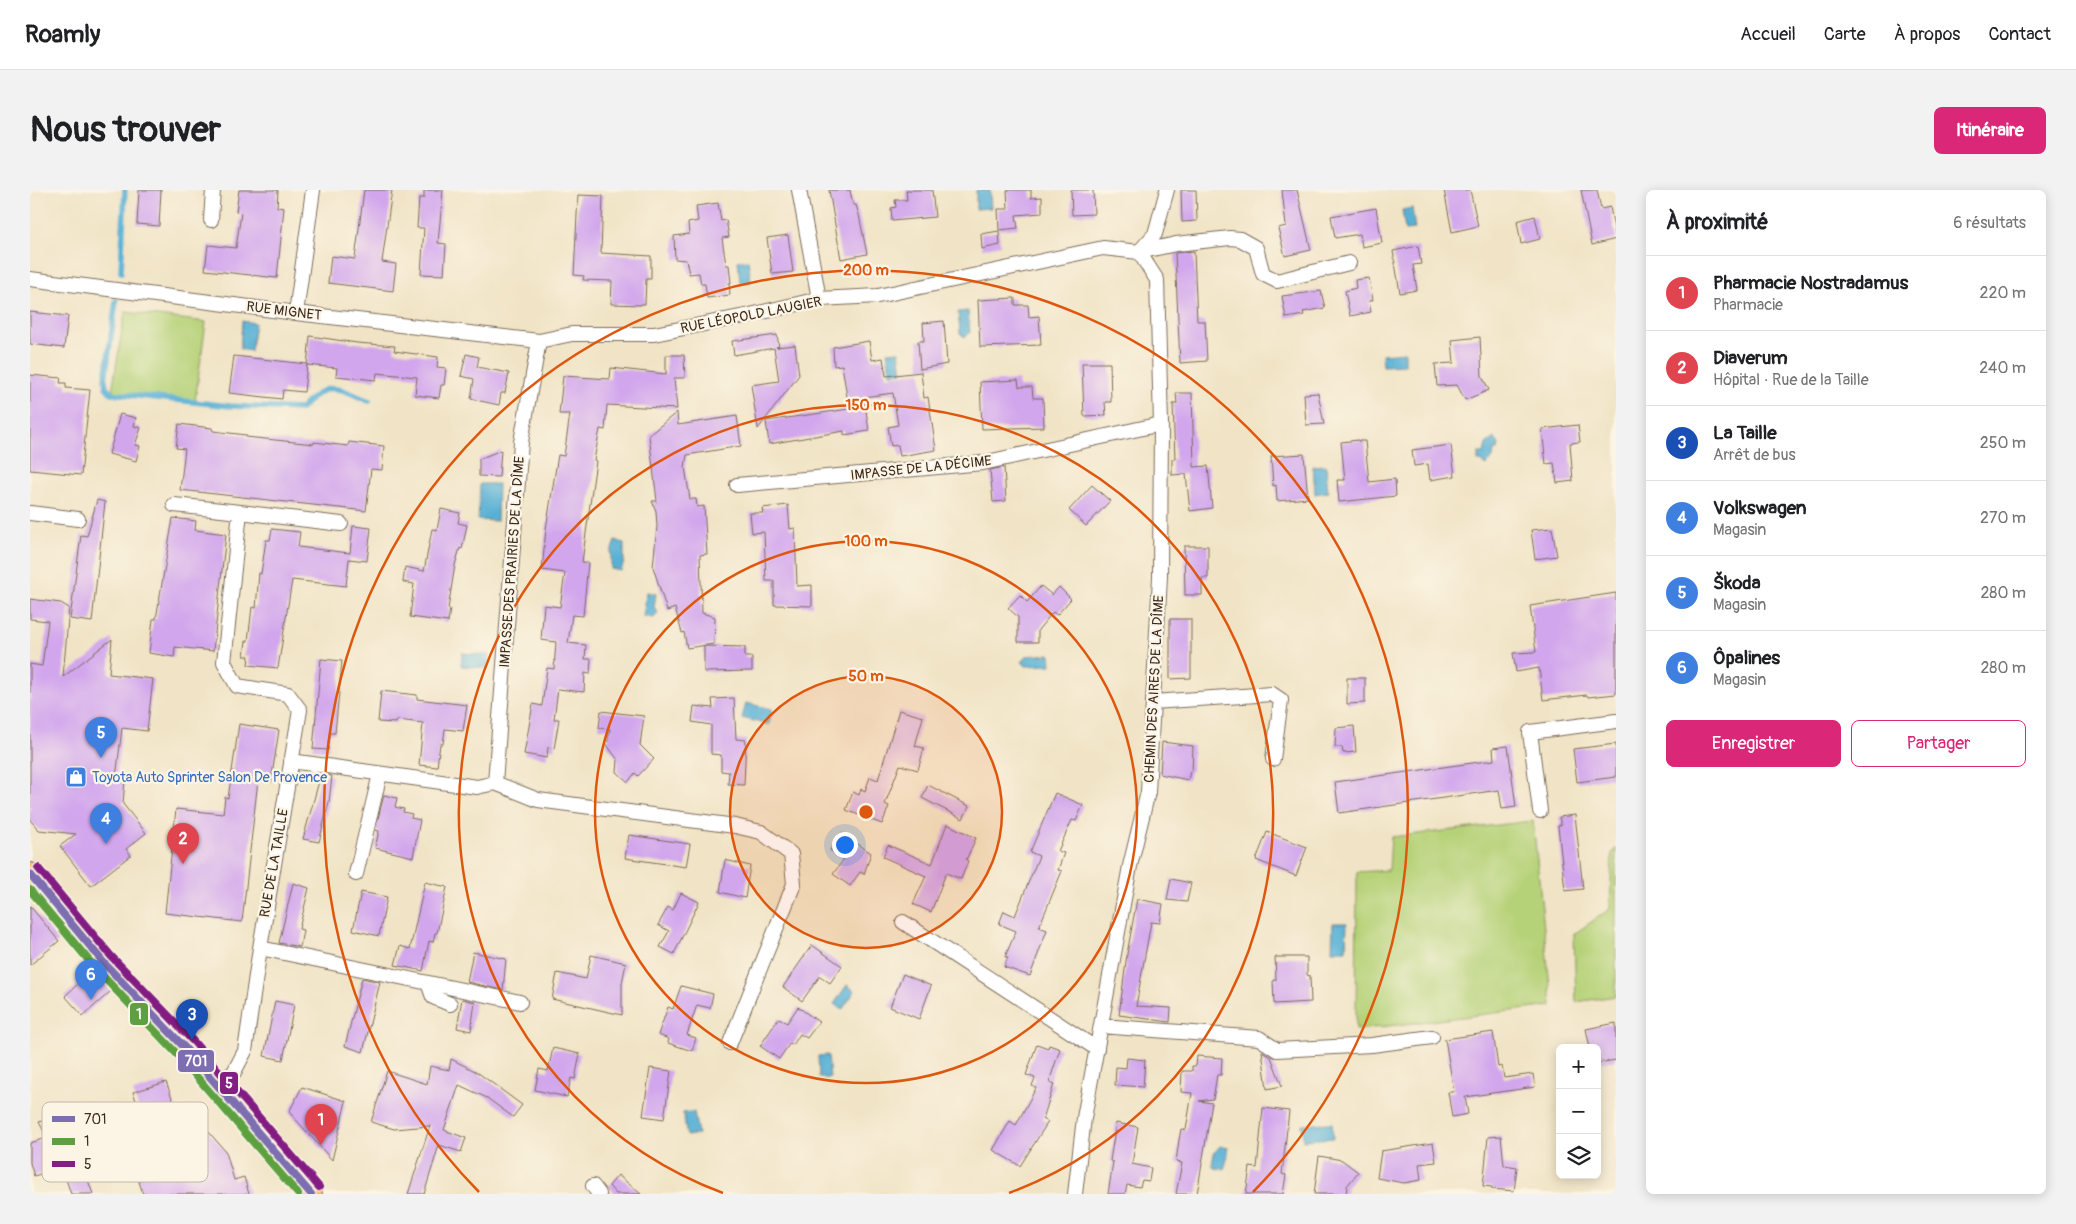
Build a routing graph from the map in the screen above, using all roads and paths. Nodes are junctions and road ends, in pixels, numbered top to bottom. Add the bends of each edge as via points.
1 (213, 190) edge
2 (314, 190) edge
3 (799, 190) edge
4 (1167, 190) edge
5 (211, 220) dead end
6 (1138, 252) junction
7 (1349, 264) dead end
8 (30, 279) edge
9 (819, 300) junction
10 (296, 313) junction
11 (539, 341) junction
12 (1161, 424) junction
13 (737, 485) dead end
14 (174, 504) dead end
15 (240, 512) junction
16 (30, 513) edge
17 (78, 519) dead end
18 (342, 524) dead end
19 (1153, 702) junction
20 (1616, 721) edge
21 (1273, 759) dead end
22 (291, 761) junction
23 (380, 774) junction
24 (495, 783) junction
25 (1540, 811) dead end
26 (30, 874) edge
27 (356, 874) dead end
28 (903, 922) dead end
29 (260, 948) junction
30 (428, 983) junction
31 (520, 1002) dead end
32 (450, 1004) dead end
33 (1101, 1026) junction
34 (1432, 1037) dead end
35 (730, 1044) dead end
36 (1098, 1049) junction
37 (216, 1086) junction
38 (311, 1194) edge
39 (1075, 1194) edge

1 - 5 street
2 - 10 street
3 - 9 street
4 - 6 street via 1155,234
6 - 7 street, RUE LÉOPOLD LAUGIER via 1176,244 1230,238 1240,240 1256,248 1263,274 1277,280
6 - 9 street, RUE LÉOPOLD LAUGIER via 1103,248 878,296
6 - 12 street, CHEMIN DES AIRES DE LA DÎME via 1157,280
8 - 10 street, RUE MIGNET
9 - 11 street, RUE LÉOPOLD LAUGIER via 654,334 572,334
10 - 11 street, RUE MIGNET
11 - 24 street, IMPASSE DES PRAIRIES DE LA DÎME via 521,442
12 - 13 street, IMPASSE DE LA DÉCIME via 983,463
12 - 19 street, CHEMIN DES AIRES DE LA DÎME via 1160,577
14 - 15 street
15 - 18 street
15 - 22 street, RUE DE LA TAILLE via 224,662 237,686 288,694 300,710
16 - 17 street
19 - 21 street via 1272,694 1280,700
19 - 33 street, CHEMIN DES AIRES DE LA DÎME via 1148,792 1130,866
20 - 25 street via 1530,732
22 - 23 street
22 - 29 street, RUE DE LA TAILLE
23 - 24 street via 477,787
23 - 27 street
24 - 35 street via 538,800 761,832 791,854 794,884
26 - 37 main road via 104,963 185,1048
28 - 36 street
29 - 30 street
29 - 37 street, RUE DE LA TAILLE via 245,1051 234,1072
30 - 31 street
30 - 32 street via 433,997
33 - 34 street via 1259,1038 1277,1050 1372,1045
33 - 36 street, CHEMIN DES AIRES DE LA DÎME
36 - 39 street, CHEMIN DES AIRES DE LA DÎME via 1084,1118
37 - 38 main road

